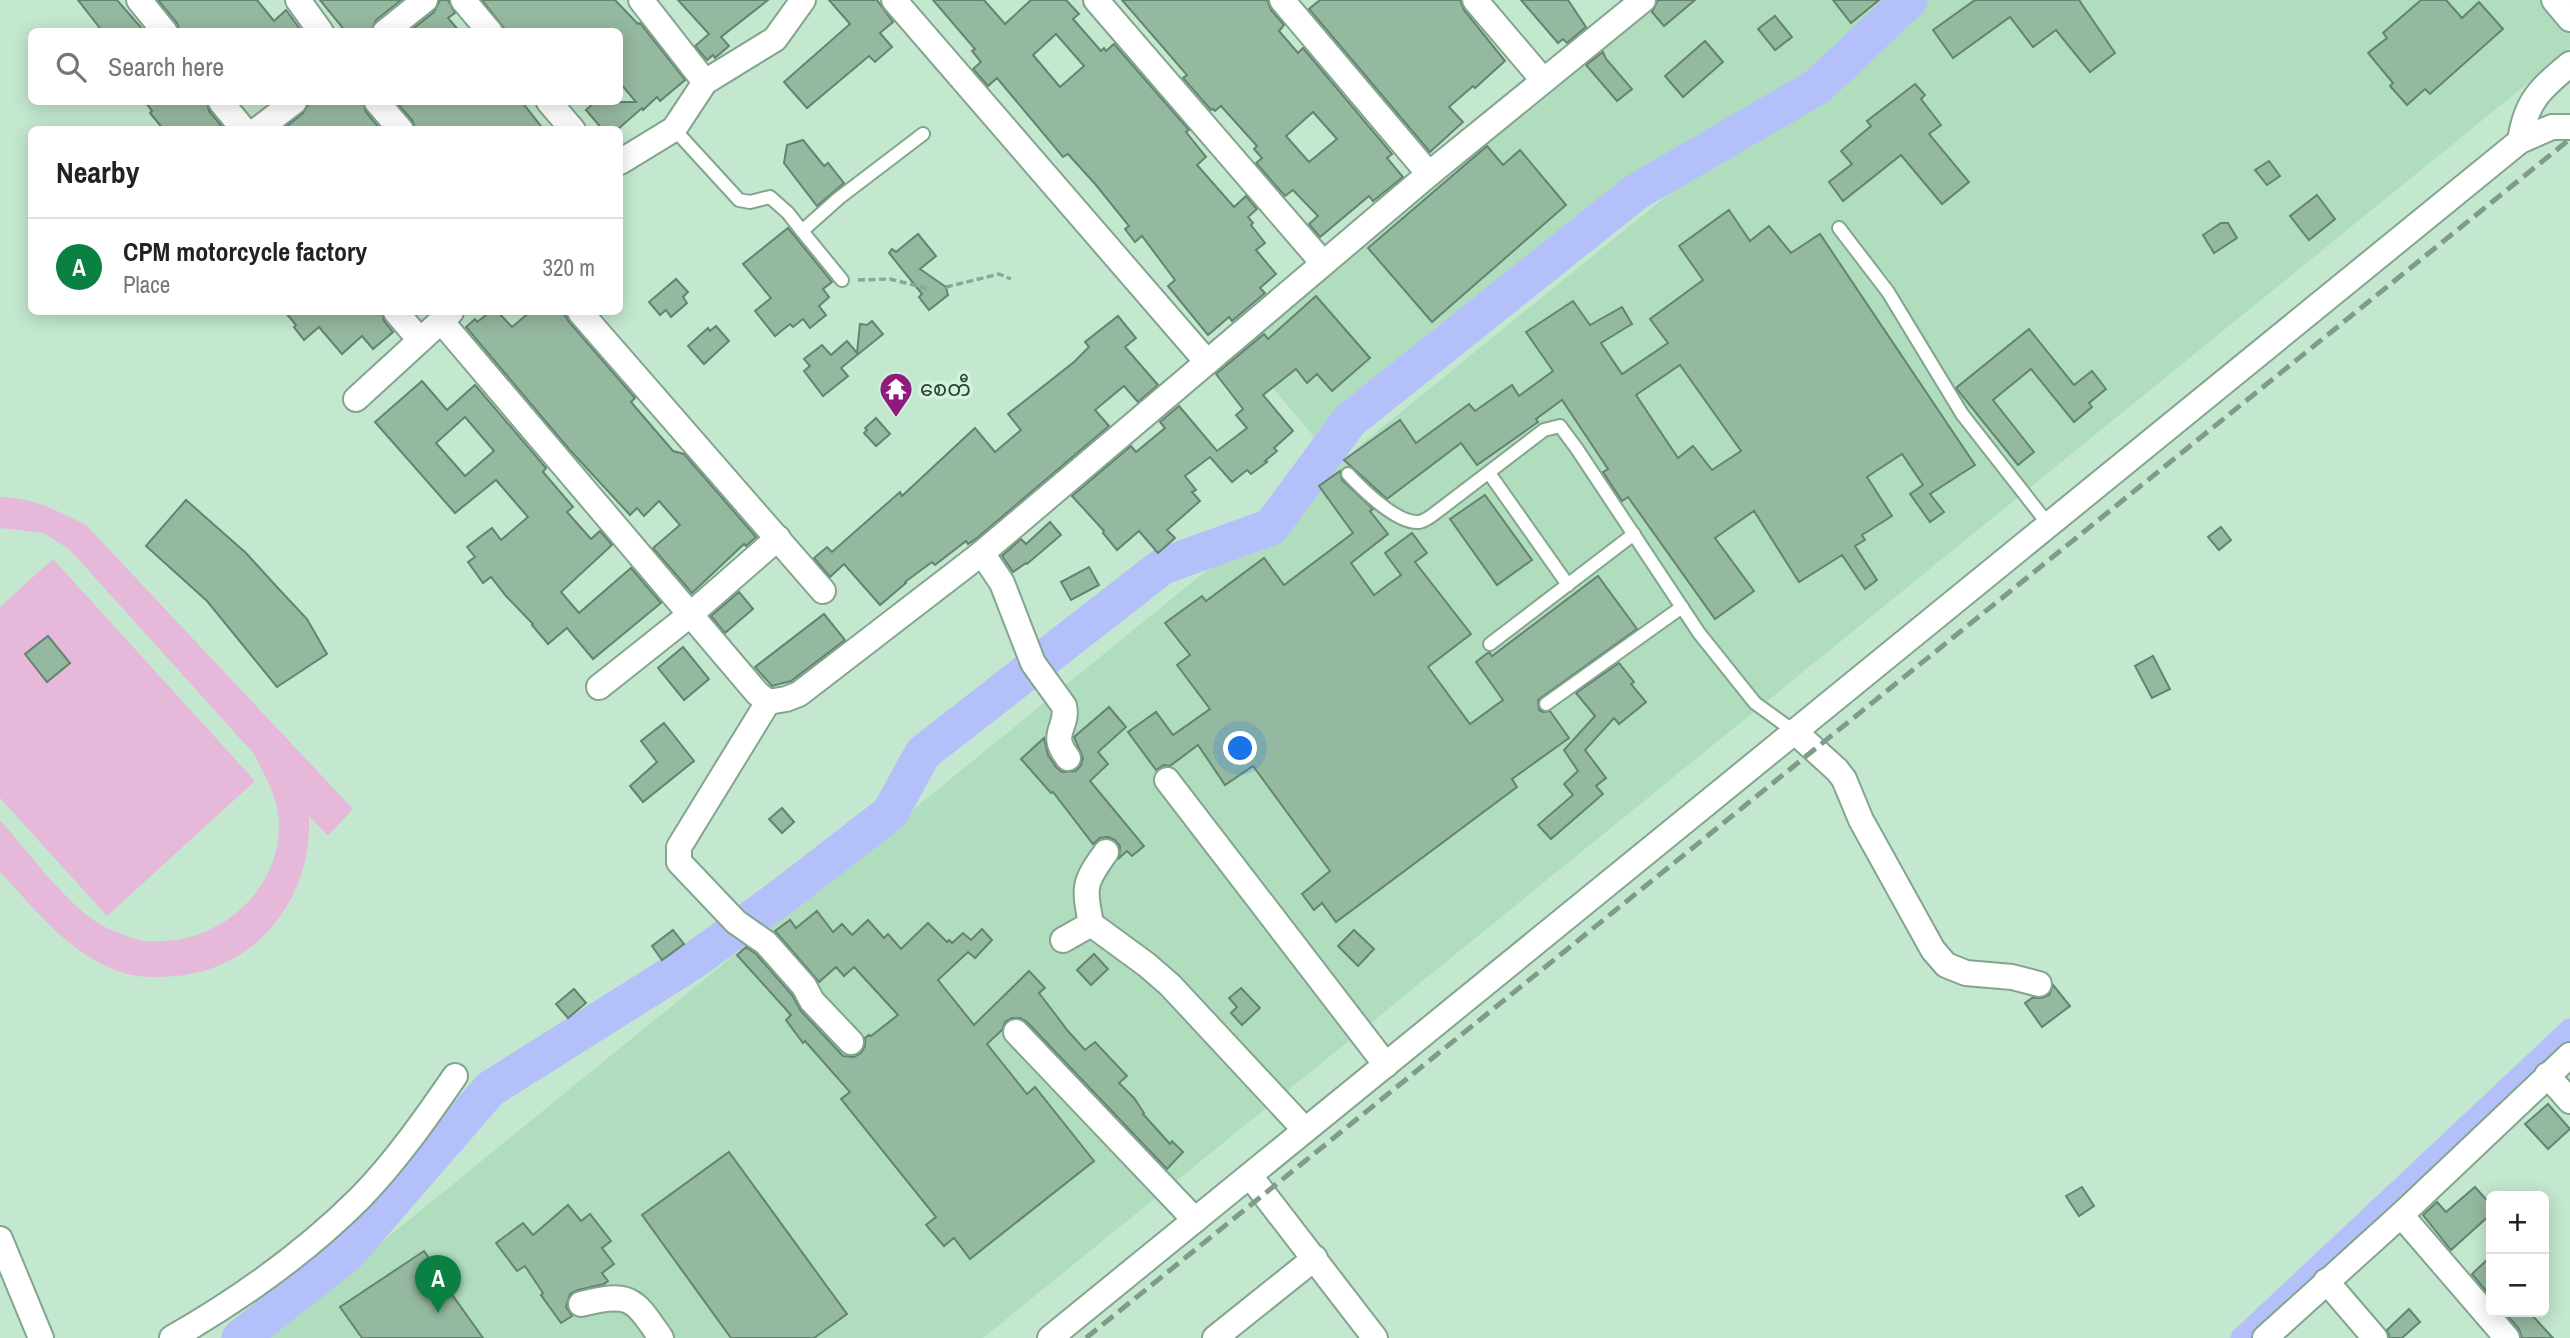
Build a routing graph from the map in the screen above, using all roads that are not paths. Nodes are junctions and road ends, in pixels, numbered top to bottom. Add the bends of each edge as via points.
1 (139, 0) edge
2 (298, 0) edge
3 (425, 0) edge
4 (463, 0) edge
5 (641, 0) edge
6 (803, 0) edge
7 (894, 0) edge
8 (1096, 0) edge
9 (1282, 0) edge
10 (1475, 0) edge
11 (2554, 0) edge
12 (1628, 5) edge
13 (2570, 19) edge
14 (162, 28) edge
15 (318, 28) edge
16 (390, 28) edge
17 (487, 28) edge
18 (2570, 64) edge
19 (1544, 80) junction
20 (705, 82) junction
21 (223, 105) edge
22 (290, 105) edge
23 (380, 105) edge
24 (552, 105) edge
25 (241, 126) edge
26 (262, 126) edge
27 (398, 126) edge
28 (570, 126) edge
29 (2570, 127) edge
30 (674, 129) junction
31 (923, 134) dead end
32 (2520, 141) junction
33 (623, 160) edge
34 (1429, 174) junction
35 (1839, 228) dead end
36 (802, 231) junction
37 (1323, 263) junction
38 (842, 281) road end
39 (399, 315) edge
40 (583, 315) edge
41 (447, 316) edge
42 (419, 339) junction
43 (1207, 362) junction
44 (356, 399) dead end
45 (1489, 473) junction
46 (1348, 474) dead end
47 (2048, 524) junction
48 (1634, 534) junction
49 (778, 538) junction
50 (982, 552) junction
51 (1568, 585) junction
52 (823, 591) dead end
53 (1682, 607) junction
54 (691, 614) junction
55 (1490, 644) dead end
56 (598, 687) dead end
57 (768, 702) junction
58 (1546, 704) dead end
59 (1795, 732) junction
60 (1068, 758) dead end
61 (1167, 780) dead end
62 (1107, 852) dead end
63 (1091, 924) junction
64 (1063, 940) dead end
65 (2039, 984) dead end
66 (1016, 1032) dead end
67 (851, 1042) dead end
68 (2570, 1055) edge
69 (1386, 1065) junction
70 (2547, 1075) junction
71 (456, 1076) dead end
72 (2570, 1101) edge
73 (1305, 1130) junction
74 (1250, 1176) junction
75 (2401, 1215) junction
76 (1195, 1220) junction
77 (0, 1240) edge
78 (1315, 1258) junction
79 (2326, 1281) junction
80 (581, 1304) dead end
81 (41, 1338) edge
82 (172, 1338) edge
83 (662, 1338) edge
84 (1050, 1338) edge
85 (1215, 1338) edge
86 (1376, 1338) edge
87 (2265, 1338) edge
88 (2375, 1338) edge
89 (2507, 1338) edge

1 - 14 street
2 - 15 street
3 - 16 street
4 - 17 street
5 - 20 street
6 - 20 street via 775,39
7 - 43 street
8 - 37 street
9 - 34 street
10 - 19 street
11 - 13 street
12 - 19 street
18 - 32 street via 2532,102 2523,119
19 - 34 street
20 - 30 street
21 - 25 street
22 - 26 street
23 - 27 street
24 - 28 street
29 - 32 street via 2552,127
30 - 33 street
30 - 36 lane via 739,201 770,197
31 - 36 lane
32 - 47 street
34 - 37 street
35 - 47 lane via 1888,292 1962,414
36 - 38 lane
37 - 43 street
39 - 42 street
40 - 49 street
41 - 42 street
41 - 54 street
42 - 44 street
43 - 50 street
45 - 46 lane via 1418,522 1378,505
45 - 48 lane via 1544,430 1560,426
45 - 51 lane
47 - 59 street
48 - 51 lane
48 - 53 lane
49 - 52 street
49 - 54 street
50 - 57 street via 799,694
50 - 60 street via 1002,583 1033,663 1065,713 1058,743
51 - 55 lane
53 - 58 lane
53 - 59 lane via 1755,703
54 - 56 street
54 - 57 street
57 - 67 street via 683,842 679,862 736,922 766,943
59 - 65 street via 1838,770 1933,950 1946,965 1966,973
59 - 69 street
61 - 69 street
62 - 63 street via 1086,885
63 - 64 street
63 - 73 street via 1163,978
66 - 76 street
68 - 70 street
69 - 73 street
70 - 72 street
70 - 75 street
71 - 82 street via 359,1199 242,1296
73 - 74 street
74 - 76 street
74 - 78 street
75 - 79 street
75 - 89 street
76 - 84 street
77 - 81 street
78 - 85 street
78 - 86 street
79 - 87 street
79 - 88 street
80 - 83 street via 602,1298 628,1299

